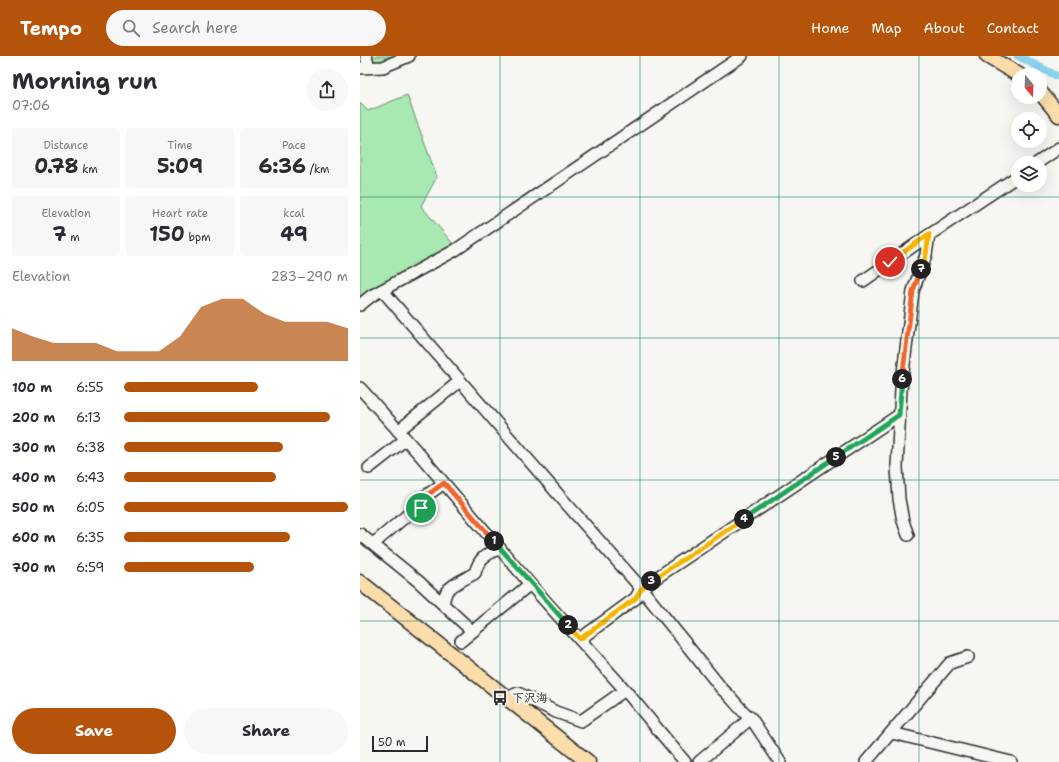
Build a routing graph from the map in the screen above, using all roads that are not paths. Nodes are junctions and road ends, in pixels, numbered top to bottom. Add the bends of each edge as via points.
1 (366, 56) edge
2 (409, 56) edge
3 (742, 56) edge
4 (987, 56) edge
5 (365, 68) edge
6 (1011, 70) edge
7 (1047, 100) edge
8 (1059, 115) edge
9 (1059, 148) edge
10 (1047, 156) edge
11 (1011, 181) edge
12 (929, 234) junction
13 (863, 281) dead end
14 (382, 290) junction
15 (360, 305) edge
16 (460, 381) junction
17 (360, 388) edge
18 (899, 415) junction
19 (398, 431) junction
20 (406, 439) junction
21 (369, 468) dead end
22 (444, 483) junction
23 (360, 534) edge
24 (908, 535) dead end
25 (374, 544) junction
26 (500, 548) junction
27 (360, 582) edge
28 (530, 584) junction
29 (642, 588) junction
30 (443, 603) junction
31 (472, 632) junction
32 (580, 639) junction
33 (461, 640) dead end
34 (968, 657) dead end
35 (625, 690) junction
36 (507, 698) junction
37 (751, 718) junction
38 (892, 733) junction
39 (588, 762) edge
40 (685, 762) edge
41 (698, 762) edge
42 (780, 762) edge
43 (866, 762) edge
44 (1010, 762) edge

1 - 5 street
2 - 5 street via 383,67
3 - 14 street via 454,251
4 - 6 main road
7 - 8 main road
9 - 10 street
11 - 12 street
12 - 13 street
12 - 18 street via 926,255 913,291
14 - 15 street
14 - 16 street
16 - 19 street
16 - 29 street
17 - 19 street
18 - 24 street via 899,499
18 - 29 street
19 - 20 street
20 - 21 street
20 - 22 street
22 - 25 street via 423,498 421,508 411,512
22 - 26 street
23 - 25 street
25 - 30 street
26 - 28 street
26 - 30 street via 478,562 474,573 447,590
27 - 36 main road
28 - 31 street
28 - 32 street
29 - 32 street via 636,598
29 - 37 street via 722,690
30 - 31 street
31 - 33 street
32 - 35 street
34 - 38 street via 950,663
35 - 36 street via 581,721 518,693
35 - 40 street
36 - 39 main road
37 - 41 street
37 - 42 street
38 - 43 street
38 - 44 street

